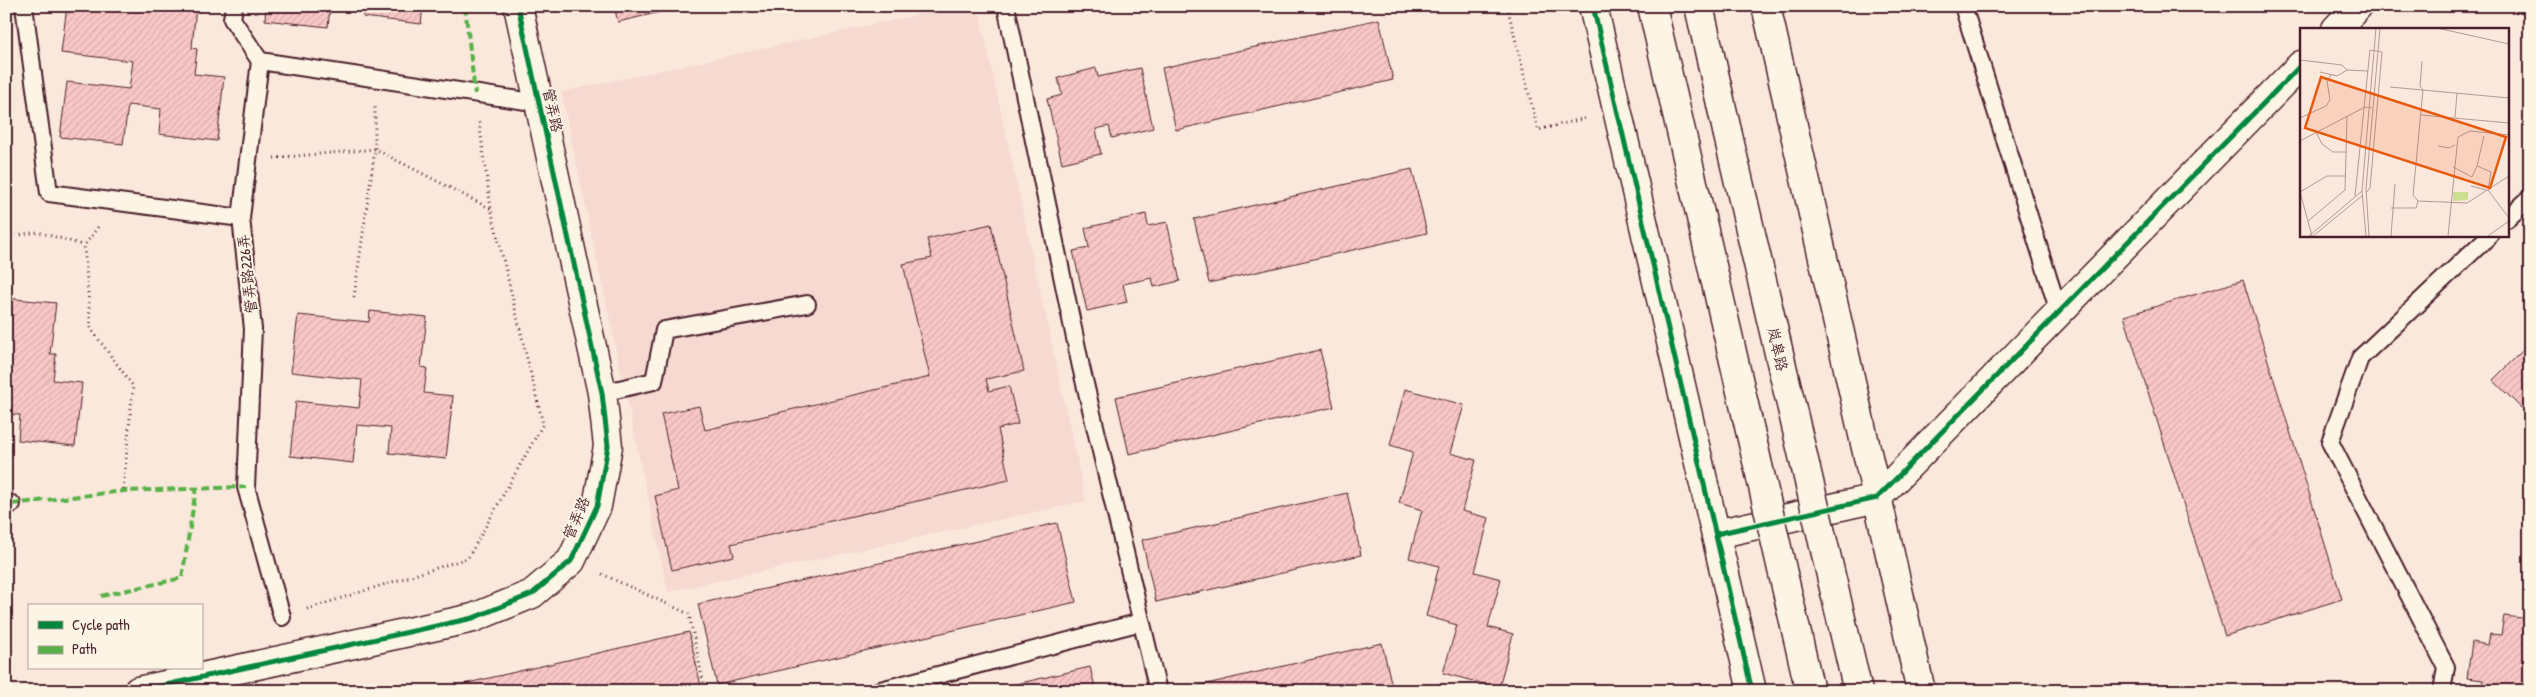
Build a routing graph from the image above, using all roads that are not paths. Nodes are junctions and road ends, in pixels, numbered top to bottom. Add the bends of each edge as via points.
1 (24, 6) edge
2 (234, 6) edge
3 (518, 6) edge
4 (1006, 6) edge
5 (1593, 6) edge
6 (1652, 6) edge
7 (1699, 6) edge
8 (1766, 6) edge
9 (1963, 6) edge
10 (2358, 6) edge
11 (2337, 28) edge
12 (260, 60) junction
13 (2300, 66) edge
14 (539, 103) junction
15 (2530, 198) edge
16 (241, 218) junction
17 (2508, 218) edge
18 (2489, 236) edge
19 (807, 304) dead end
20 (2059, 312) junction
21 (602, 393) junction
22 (1877, 498) junction
23 (1716, 534) junction
24 (282, 617) road end
25 (1141, 622) junction
26 (138, 691) edge
27 (877, 691) edge
28 (1158, 691) edge
29 (1752, 691) edge
30 (1810, 691) edge
31 (1858, 691) edge
32 (1921, 691) edge
33 (2442, 691) edge

1 - 16 lane, 管弄路226弄 via 49,193
2 - 12 lane via 232,19
3 - 14 street, 管弄路
4 - 25 lane via 1081,368
5 - 23 street
6 - 30 street, bridge
7 - 31 street, 岚皋路, bridge
8 - 22 street
9 - 20 lane
10 - 11 street
12 - 14 lane
12 - 16 lane
13 - 20 street
14 - 21 street, 管弄路
15 - 17 lane
16 - 24 lane, 管弄路226弄 via 253,329 246,488
18 - 33 lane via 2360,358 2330,442 2446,667
19 - 21 lane via 664,330 654,381
20 - 22 street
21 - 26 street, 管弄路 via 608,446 597,506 571,561 532,594 473,618
22 - 23 street
22 - 32 street
23 - 29 street
25 - 27 lane
25 - 28 lane

